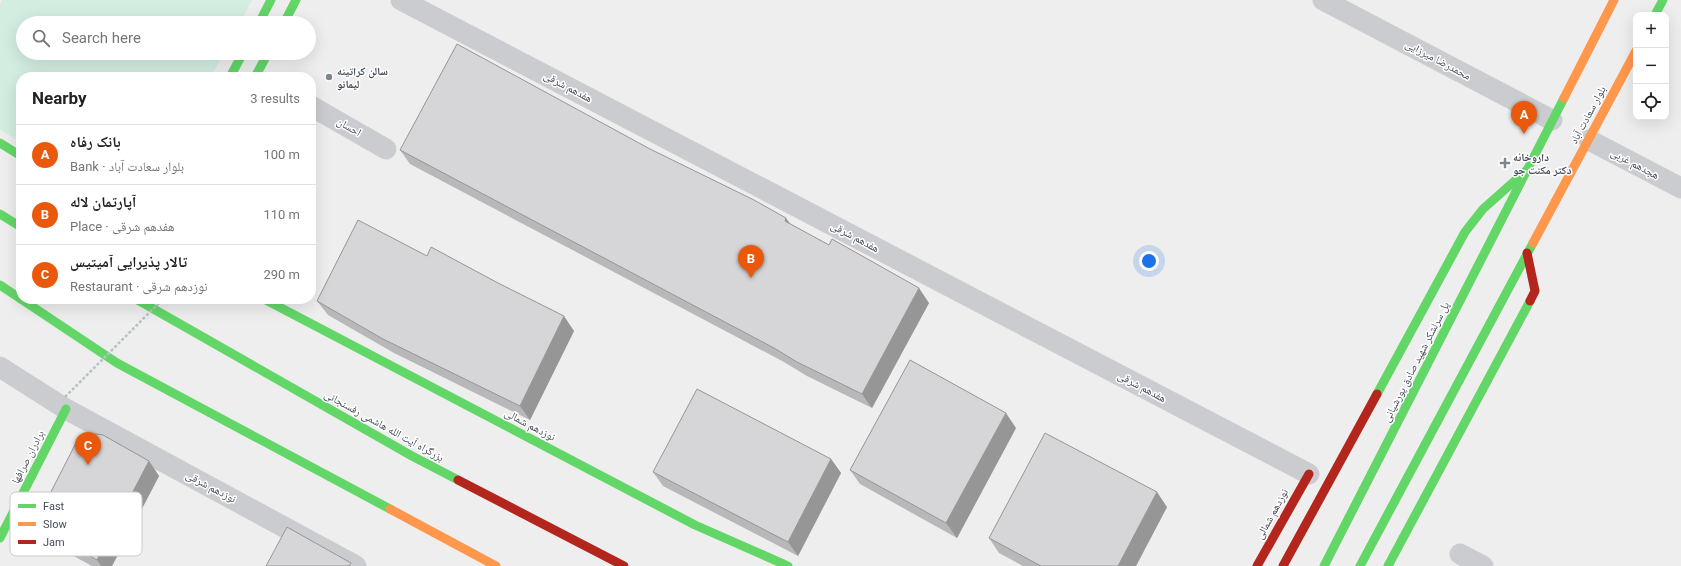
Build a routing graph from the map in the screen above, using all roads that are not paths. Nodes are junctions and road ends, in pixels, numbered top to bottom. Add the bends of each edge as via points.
1 (271, 0) edge
2 (296, 0) edge
3 (401, 0) edge
4 (1323, 0) edge
5 (1614, 0) edge
6 (1663, 0) edge
7 (1657, 12) edge
8 (263, 16) edge
9 (288, 16) edge
10 (1633, 57) edge
11 (239, 60) edge
12 (265, 60) edge
13 (233, 72) edge
14 (259, 72) edge
15 (316, 109) edge
16 (1552, 120) junction
17 (1589, 140) junction
18 (0, 143) edge
19 (386, 149) dead end
20 (16, 153) edge
21 (1528, 169) junction
22 (1681, 188) edge
23 (0, 214) edge
24 (16, 224) edge
25 (1527, 253) junction
26 (0, 285) edge
27 (16, 296) edge
28 (29, 304) edge
29 (145, 304) edge
30 (274, 304) edge
31 (0, 367) edge
32 (65, 403) junction
33 (1309, 474) joint
34 (22, 492) edge
35 (10, 517) edge
36 (0, 538) edge
37 (1460, 554) dead end
38 (356, 566) edge
39 (496, 566) edge
40 (624, 566) edge
41 (788, 566) edge
42 (1257, 566) edge
43 (1283, 566) edge
44 (1324, 566) edge
45 (1360, 566) edge
46 (1388, 566) edge
47 (1483, 566) edge

1 - 8 main road
2 - 9 main road
3 - 33 street, هفدهم شرقی
4 - 16 street, محمدرضا میرزایی
5 - 16 main road
6 - 7 main road
10 - 17 main road, بلوار سعادت آباد
11 - 13 main road
12 - 14 main road
15 - 19 street, احسان
16 - 21 main road
17 - 22 street, هجدهم غربی
17 - 25 main road, بلوار سعادت آباد
18 - 20 main road
21 - 43 main road via 1483,209 1465,232
21 - 44 main road, پل سرلشکر شهید صادق پورشیانی
23 - 24 main road
25 - 45 main road
25 - 46 main road via 1535,291
26 - 27 main road
28 - 39 main road via 118,362
29 - 40 main road, بزرگراه آیت الله هاشمی رفسنجانی via 412,456
30 - 41 main road, نوزدهم شمالی via 695,525
31 - 32 street, نوزدهم شرقی
32 - 34 main road, برادران صرافها
32 - 38 street, نوزدهم شرقی
33 - 42 main road, نوزدهم شمالی
35 - 36 main road, برادران صرافها
37 - 47 street

